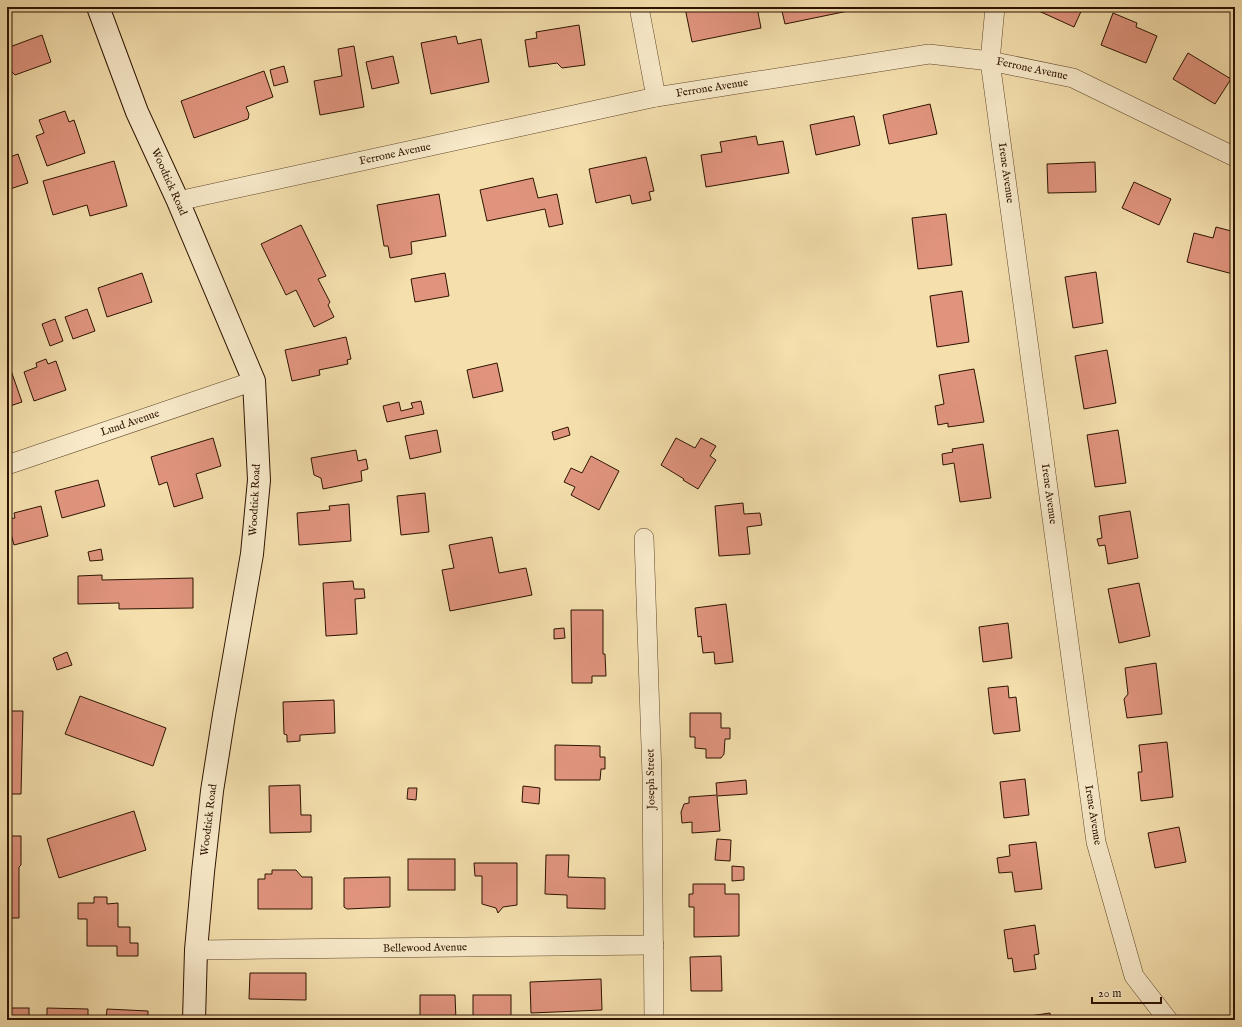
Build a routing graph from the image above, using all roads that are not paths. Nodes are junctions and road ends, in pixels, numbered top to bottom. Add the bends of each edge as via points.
1 (98, 7) edge
2 (639, 7) edge
3 (995, 7) edge
4 (990, 61) junction
5 (656, 97) junction
6 (1235, 157) edge
7 (178, 201) junction
8 (254, 382) junction
9 (7, 465) edge
10 (644, 538) dead end
11 (654, 945) junction
12 (196, 950) junction
13 (194, 1020) edge
14 (654, 1020) edge
15 (1168, 1020) edge

1 - 7 main road, Woodtick Road via 137,112
2 - 5 street
3 - 4 street, Irene Avenue
4 - 5 street, Ferrone Avenue via 929,54
4 - 6 street, Ferrone Avenue via 1073,78
4 - 15 street, Irene Avenue via 1096,842 1134,976
5 - 7 street, Ferrone Avenue
7 - 8 main road, Woodtick Road
8 - 9 street, Lund Avenue
8 - 12 main road, Woodtick Road via 259,480 252,554 212,791
10 - 11 street, Joseph Street via 652,776
11 - 12 street, Bellewood Avenue
11 - 14 street, Joseph Street
12 - 13 main road, Woodtick Road

